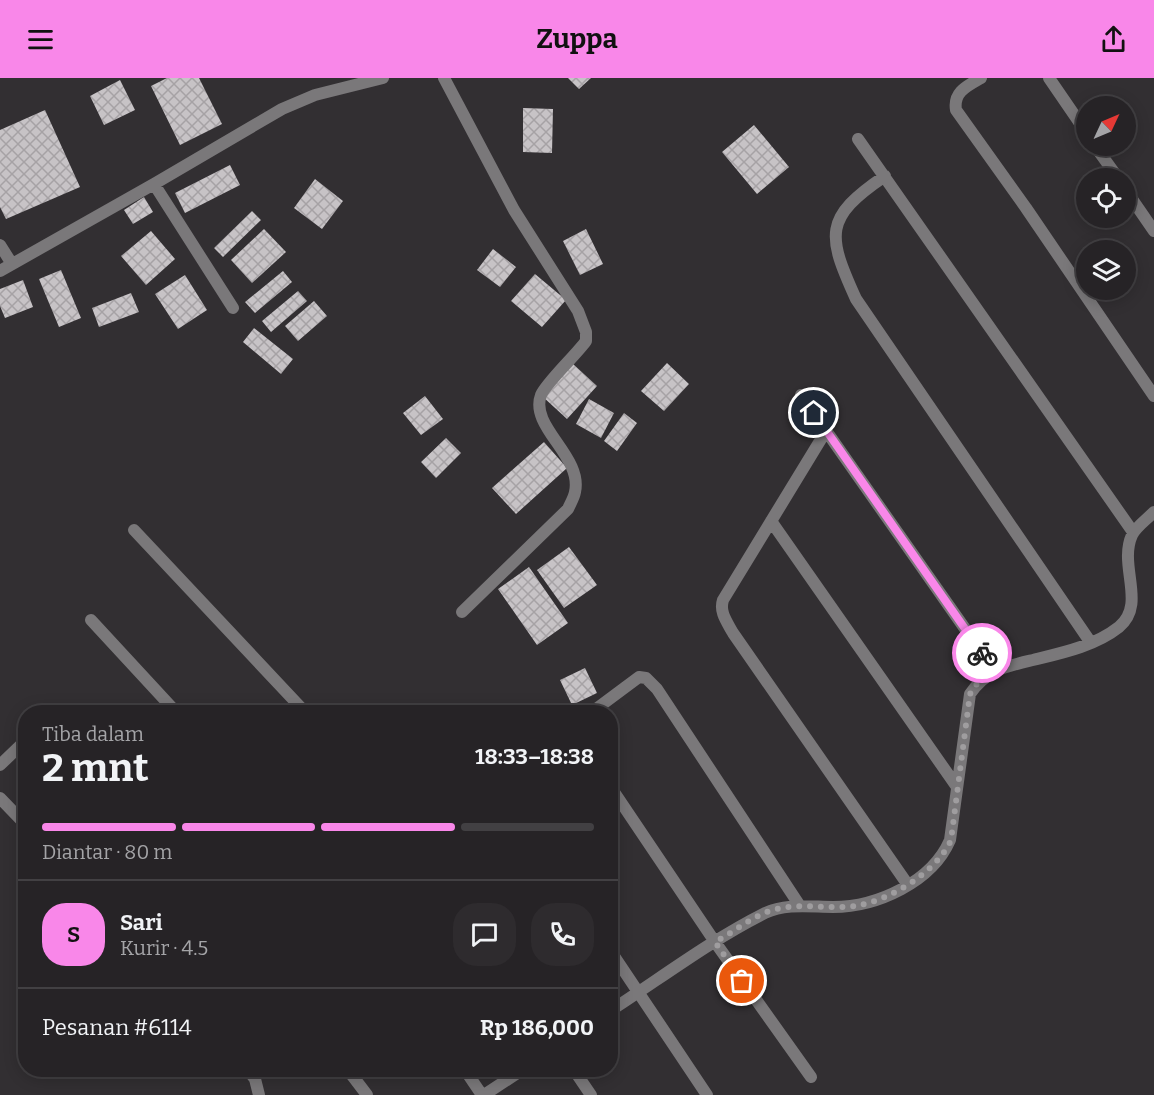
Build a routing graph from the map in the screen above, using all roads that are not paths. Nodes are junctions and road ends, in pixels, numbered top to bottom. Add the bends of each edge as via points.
1 (383, 78) edge
2 (444, 78) edge
3 (981, 78) edge
4 (1049, 78) edge
5 (1076, 117) edge
6 (858, 139) dead end
7 (885, 176) junction
8 (154, 184) junction
9 (1136, 205) edge
10 (1154, 231) edge
11 (0, 245) edge
12 (12, 264) junction
13 (0, 271) edge
14 (233, 308) dead end
15 (801, 395) dead end
16 (1154, 396) edge
17 (826, 431) junction
18 (1154, 512) edge
19 (771, 521) junction
20 (134, 530) dead end
21 (1133, 532) junction
22 (462, 612) dead end
23 (91, 620) dead end
24 (1091, 642) junction
25 (994, 670) junction
26 (170, 705) edge
27 (298, 705) edge
28 (601, 705) edge
29 (18, 748) edge
30 (0, 765) edge
31 (957, 787) junction
32 (0, 798) edge
33 (618, 798) edge
34 (18, 817) edge
35 (908, 885) junction
36 (800, 906) junction
37 (715, 942) junction
38 (618, 962) edge
39 (638, 993) junction
40 (618, 1006) edge
41 (253, 1077) edge
42 (353, 1077) edge
43 (470, 1077) edge
44 (511, 1077) edge
45 (579, 1077) edge
46 (811, 1077) dead end
47 (259, 1095) edge
48 (367, 1095) edge
49 (483, 1095) edge
50 (591, 1095) edge
51 (707, 1095) edge

1 - 8 street via 315,95 282,109
2 - 22 street via 514,210 578,311 586,332 586,341 542,392 538,404 543,421 575,475 575,492 568,509
3 - 16 street via 958,93 954,101 956,110
4 - 5 street
6 - 7 street
7 - 21 street
7 - 24 street via 860,193 835,228 841,266 856,299
8 - 12 street
8 - 14 street
9 - 10 street
11 - 12 street
12 - 13 street
15 - 17 street
17 - 19 street
17 - 25 street
18 - 21 street
19 - 31 street
19 - 35 street via 723,600 723,615
20 - 27 street
21 - 24 street via 1126,560 1130,614 1120,626
23 - 26 street
24 - 25 street
25 - 31 street via 970,694
28 - 36 street via 639,677 646,678 657,689
29 - 30 street
31 - 35 street via 946,852
32 - 34 street
33 - 37 street
35 - 36 street via 856,906
36 - 37 street via 768,912
37 - 39 street
37 - 46 street
38 - 39 street
39 - 40 street
39 - 51 street
41 - 47 street
42 - 48 street
43 - 49 street
44 - 49 street
45 - 50 street

